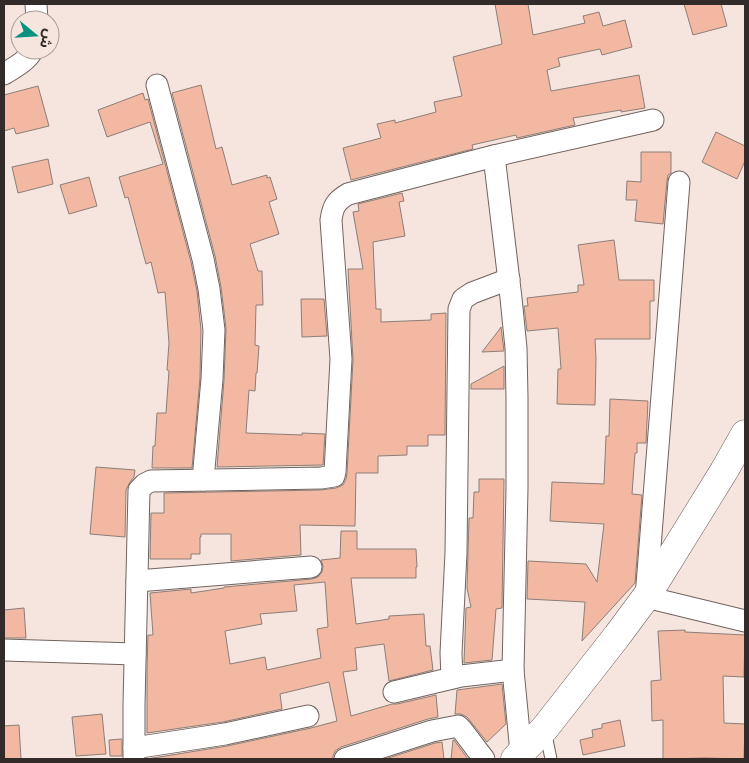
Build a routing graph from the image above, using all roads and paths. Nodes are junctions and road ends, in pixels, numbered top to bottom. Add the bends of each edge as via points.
1 (26, 60) edge
2 (4, 74) edge
3 (157, 85) dead end
4 (652, 120) dead end
5 (494, 156) junction
6 (679, 182) dead end
7 (509, 279) junction
8 (745, 434) edge
9 (203, 480) junction
10 (311, 567) dead end
11 (137, 581) junction
12 (646, 597) junction
13 (745, 621) edge
14 (4, 650) edge
15 (135, 654) junction
16 (513, 670) junction
17 (452, 678) junction
18 (394, 692) dead end
19 (308, 716) dead end
20 (545, 728) junction
21 (134, 754) edge
22 (518, 756) edge
23 (345, 759) edge
24 (484, 759) edge
25 (551, 759) edge

1 - 2 street
3 - 9 street via 203,258 214,330
4 - 5 street
5 - 7 street
5 - 9 street via 348,194 333,207 331,220 341,359 334,476
6 - 12 street
7 - 16 street via 517,398
7 - 17 street via 472,293 463,299 459,309
8 - 12 street
9 - 11 street via 151,481 139,490
10 - 11 street
11 - 15 street
12 - 13 street
12 - 20 street
14 - 15 street
15 - 21 street
16 - 17 street
16 - 22 street
17 - 18 street
19 - 21 street
20 - 22 street
20 - 25 lane
23 - 24 street via 454,726 462,730

